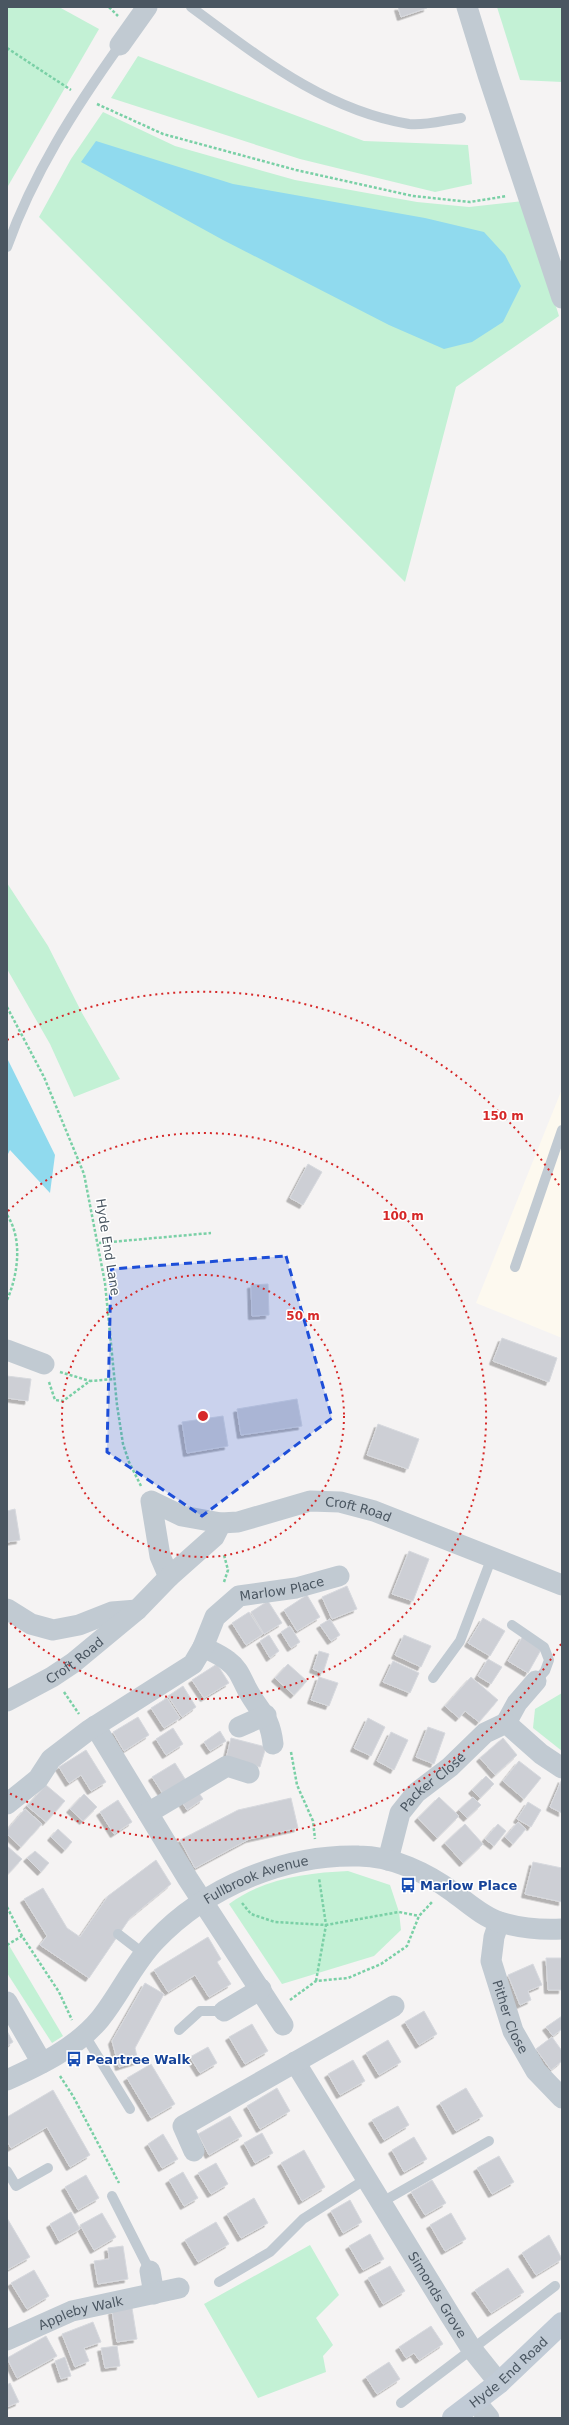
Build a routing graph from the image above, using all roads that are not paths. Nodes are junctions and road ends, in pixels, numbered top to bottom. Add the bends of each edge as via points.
1 (147, 7) edge
2 (191, 7) edge
3 (467, 7) edge
4 (120, 45) joint
5 (461, 118) dead end
6 (7, 248) edge
7 (562, 298) edge
8 (562, 1130) edge
9 (515, 1267) dead end
10 (7, 1350) edge
11 (50, 1368) road end
12 (217, 1530) junction
13 (492, 1557) junction
14 (339, 1576) dead end
15 (169, 1577) junction
16 (562, 1585) edge
17 (7, 1609) edge
18 (137, 1610) junction
19 (512, 1625) dead end
20 (203, 1647) junction
21 (433, 1678) dead end
22 (536, 1681) joint
23 (7, 1701) edge
24 (266, 1715) junction
25 (506, 1723) junction
26 (239, 1727) dead end
27 (92, 1728) junction
28 (273, 1744) road end
29 (562, 1768) edge
30 (249, 1773) dead end
31 (7, 1804) edge
32 (148, 1813) junction
33 (388, 1860) junction
34 (203, 1901) junction
35 (499, 1922) junction
36 (562, 1929) edge
37 (118, 1934) dead end
38 (144, 1954) junction
39 (261, 1989) junction
40 (7, 2002) edge
41 (394, 2006) dead end
42 (224, 2011) joint
43 (279, 2018) road end
44 (179, 2030) dead end
45 (84, 2034) junction
46 (46, 2062) junction
47 (295, 2062) junction
48 (7, 2080) edge
49 (562, 2098) edge
50 (130, 2109) dead end
51 (489, 2141) dead end
52 (194, 2151) dead end
53 (48, 2168) dead end
54 (7, 2171) edge
55 (366, 2179) junction
56 (112, 2196) dead end
57 (382, 2202) junction
58 (150, 2271) joint
59 (219, 2282) dead end
60 (555, 2286) dead end
61 (178, 2288) dead end
62 (154, 2294) junction
63 (562, 2323) edge
64 (8, 2337) edge
65 (471, 2348) junction
66 (499, 2383) junction
67 (401, 2403) dead end
68 (482, 2410) edge
69 (453, 2418) edge

1 - 4 street
2 - 5 lane via 282,73 343,106 411,124
3 - 7 street
4 - 6 lane via 68,120 40,172
8 - 9 lane
10 - 11 street
12 - 13 street, Croft Road via 310,1501 329,1500 374,1511
12 - 15 street, Croft Road
12 - 15 street via 151,1501 156,1538 164,1569
13 - 16 street, Croft Road
13 - 21 lane via 460,1641
14 - 20 street, Marlow Place via 296,1588 239,1596 215,1618
15 - 18 street, Croft Road
17 - 18 street via 31,1624 53,1630 79,1625 112,1612
18 - 23 street, Croft Road via 52,1677
19 - 22 lane via 544,1647 549,1660 545,1671
20 - 24 street via 228,1660 240,1672 247,1689
20 - 27 street, Marlow Place via 193,1664
22 - 25 street
24 - 26 street
24 - 28 street
25 - 29 street via 541,1754
25 - 33 street, Packer Close via 485,1733 450,1767 416,1793 400,1813
27 - 31 street, Marlow Place via 51,1759 38,1779
27 - 32 street
30 - 32 street via 227,1766
32 - 34 street
33 - 34 street, Fullbrook Avenue via 359,1856 292,1862 256,1873
33 - 35 street, Fullbrook Avenue via 445,1887
34 - 38 street, Fullbrook Avenue via 155,1940
34 - 39 street
35 - 36 street, Fullbrook Avenue via 547,1930
35 - 49 street, Pither Close via 491,1960 513,2031 536,2071
37 - 38 lane
38 - 45 street, Fullbrook Avenue via 99,2020
39 - 42 street
39 - 43 street
40 - 46 street
41 - 47 street
42 - 44 lane via 200,2011
45 - 46 street, Fullbrook Avenue
45 - 50 lane
46 - 48 street, Fullbrook Avenue
47 - 52 street via 183,2126
47 - 55 street, Simonds Grove
51 - 57 lane
53 - 54 lane via 16,2186
55 - 57 street, Simonds Grove
55 - 59 lane via 303,2219 270,2252
56 - 58 lane
57 - 65 street, Simonds Grove
58 - 62 street
60 - 65 lane
61 - 62 street, Appleby Walk
62 - 64 street, Appleby Walk via 72,2311
63 - 66 main road, Hyde End Road
65 - 66 street, Simonds Grove
65 - 67 lane
66 - 68 main road, Hyde End Road
68 - 69 main road, Hyde End Road

